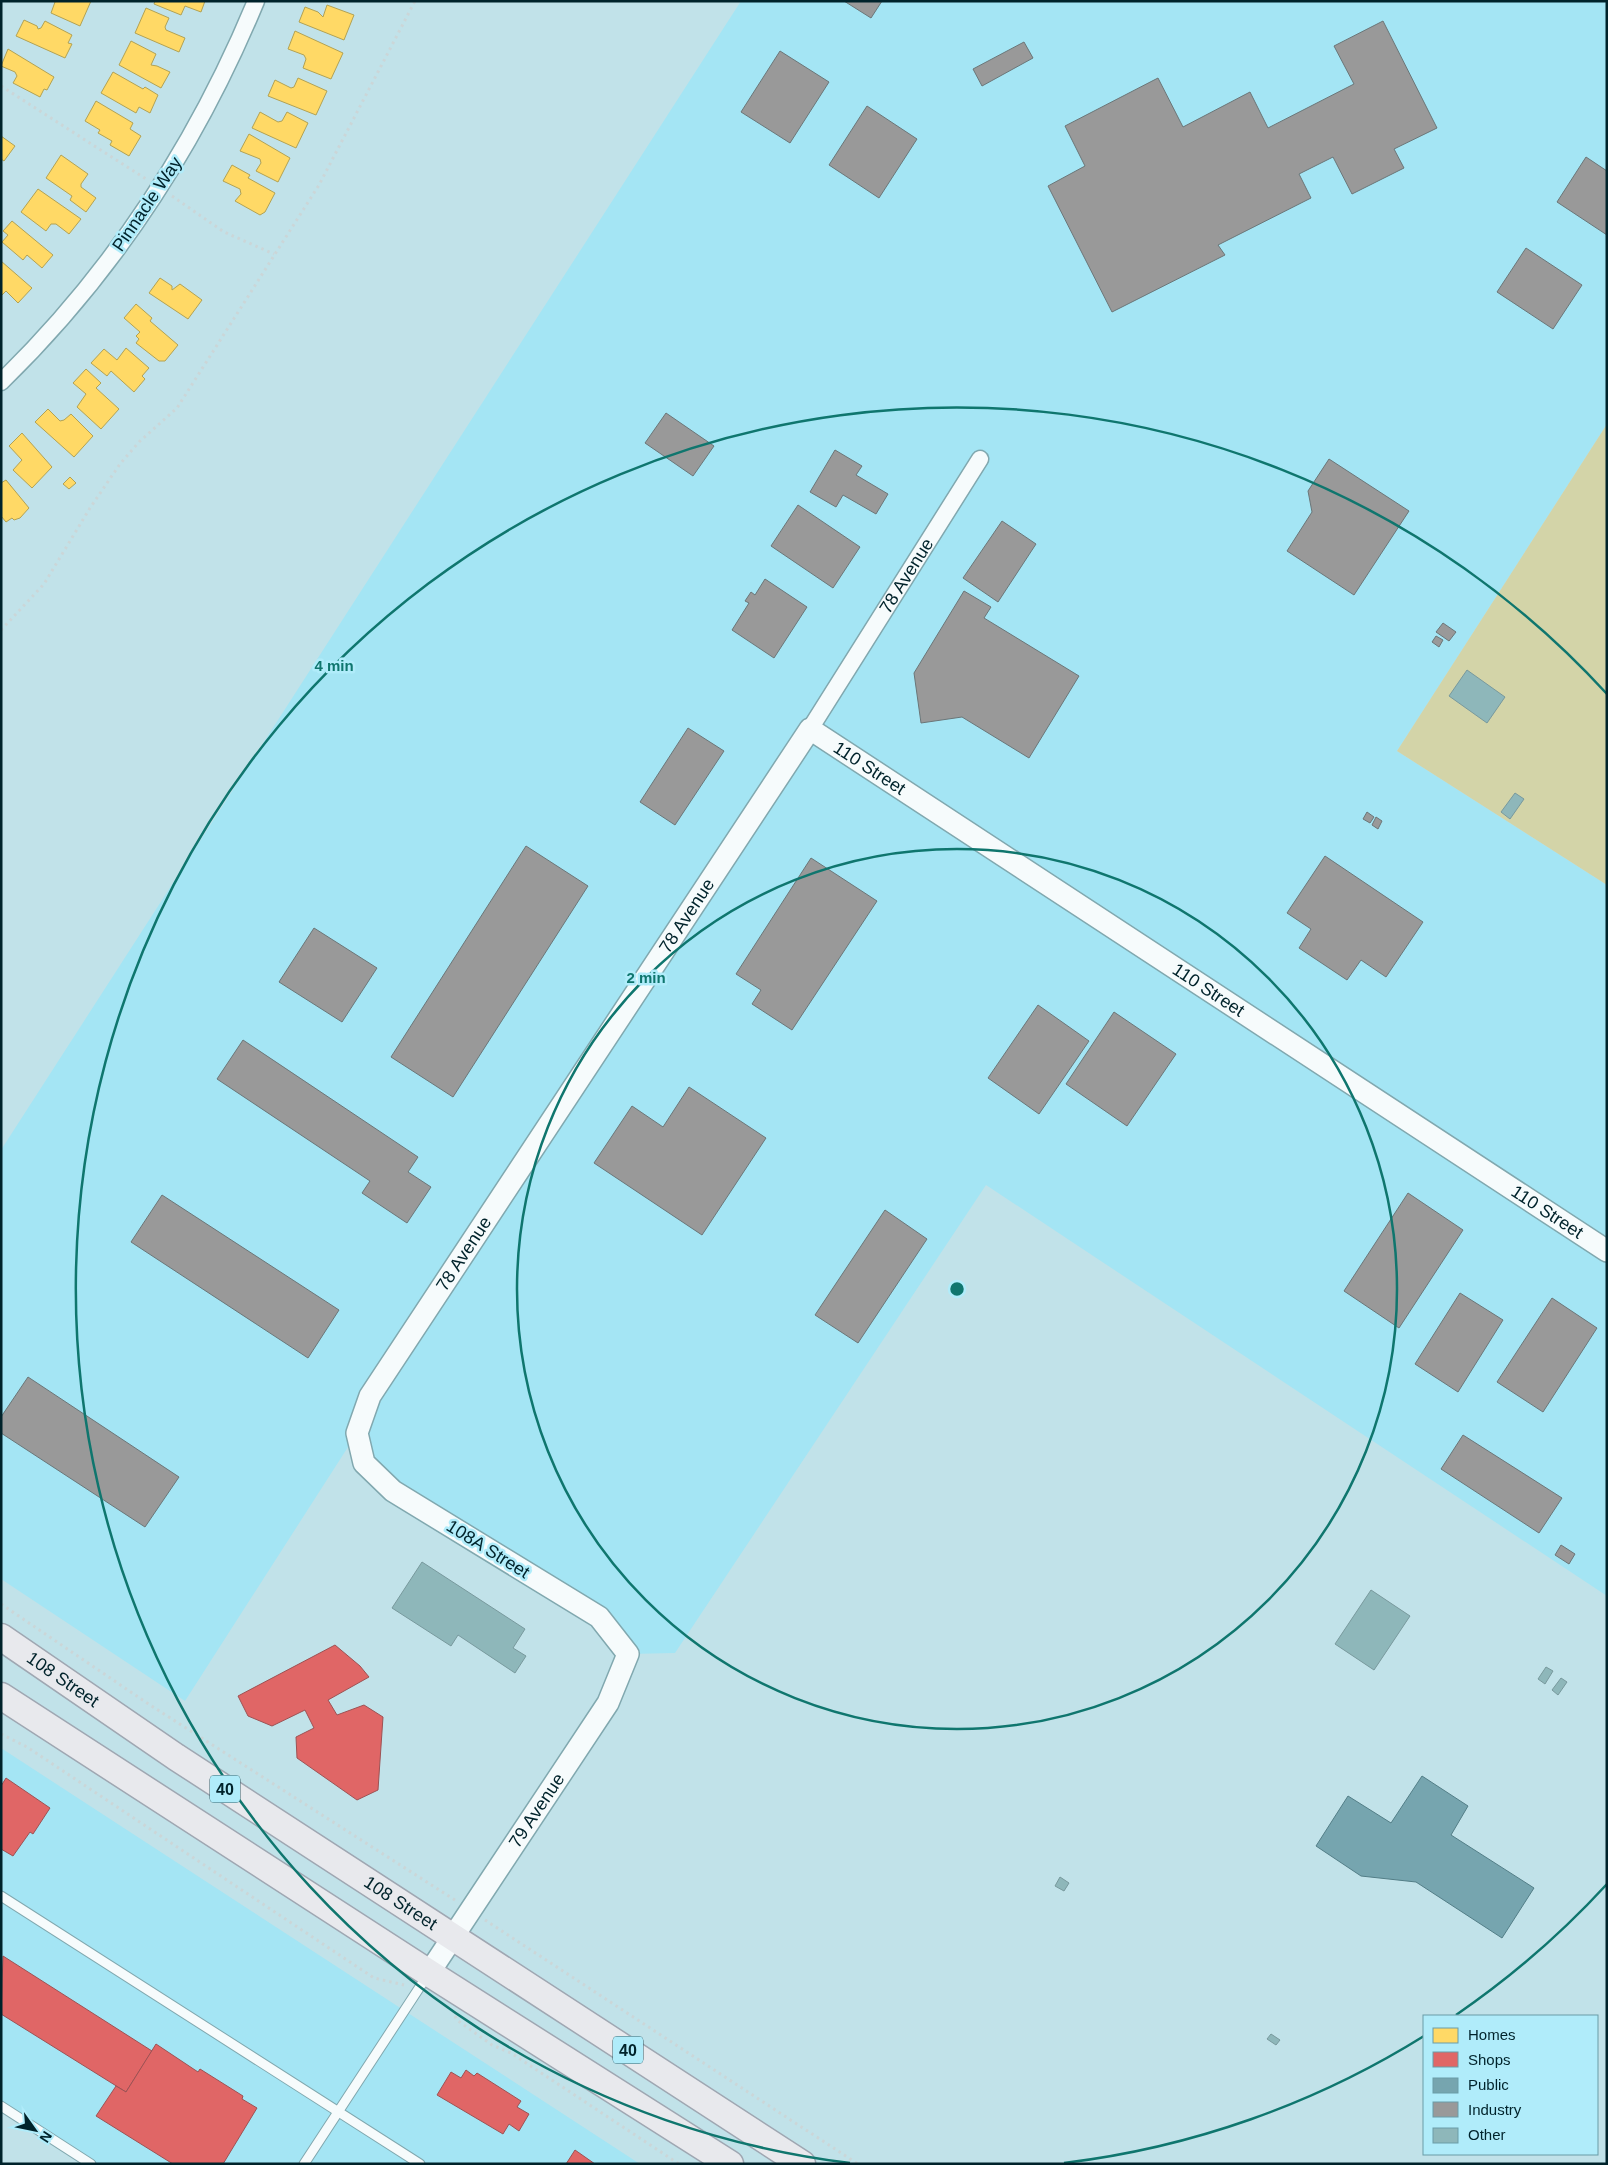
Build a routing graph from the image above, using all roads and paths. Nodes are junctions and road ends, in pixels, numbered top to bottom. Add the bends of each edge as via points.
1 (256, 1) edge
2 (415, 1) edge
3 (1, 86) edge
4 (160, 189) junction
5 (274, 254) junction
6 (1, 382) edge
7 (980, 458) dead end
8 (1, 630) edge
9 (810, 730) junction
10 (1607, 1251) edge
11 (361, 1450) joint
12 (1, 1604) edge
13 (1, 1638) edge
14 (620, 1643) joint
15 (2, 1697) edge
16 (1, 1734) edge
17 (1, 1896) edge
18 (470, 1910) junction
19 (453, 1935) junction
20 (424, 1981) junction
21 (452, 2010) dead end
22 (1, 2106) edge
23 (338, 2113) junction
24 (92, 2164) edge
25 (304, 2164) edge
26 (420, 2164) edge
27 (679, 2164) edge
28 (730, 2164) edge
29 (802, 2164) edge
30 (858, 2164) edge

1 - 4 street, Pinnacle Way via 194,133
2 - 5 path via 320,185
3 - 4 path
4 - 5 path via 224,232
4 - 6 street, Pinnacle Way via 75,305
5 - 8 path via 176,408 120,464 44,584
7 - 9 street, 78 Avenue
9 - 10 street, 110 Street
9 - 11 street, 78 Avenue via 370,1396 357,1433
11 - 14 street, 108A Street via 364,1463 393,1490 600,1617
12 - 18 path via 150,1705
13 - 19 main road, 108 Street / 40 via 176,1757
14 - 18 street, 79 Avenue via 628,1654 608,1703
15 - 20 main road, 40
16 - 20 path via 27,1747 374,1978
17 - 23 lane
18 - 19 street, 79 Avenue
18 - 30 path
19 - 20 street, 79 Avenue
19 - 29 main road, 108 Street / 40
20 - 23 lane
20 - 28 main road, 40
21 - 27 path via 457,2020 492,2045 511,2053
22 - 24 lane
23 - 25 lane
23 - 26 lane

